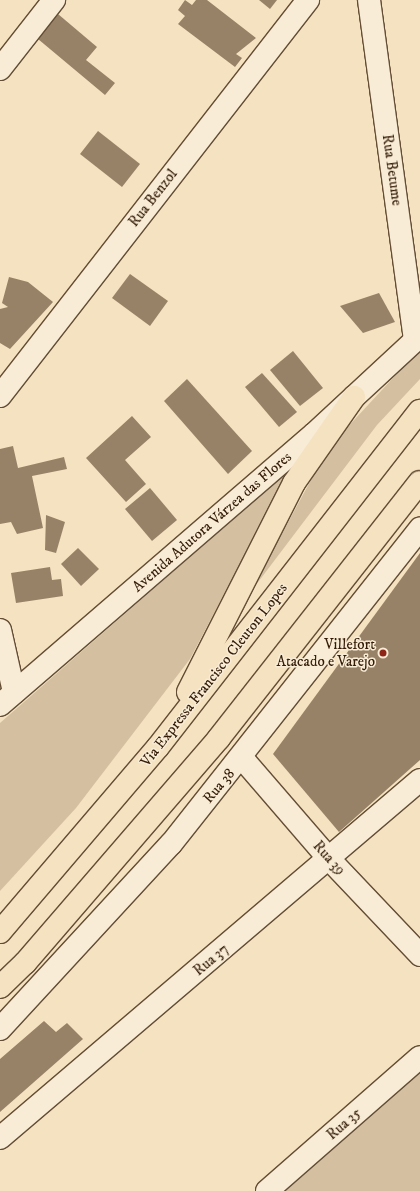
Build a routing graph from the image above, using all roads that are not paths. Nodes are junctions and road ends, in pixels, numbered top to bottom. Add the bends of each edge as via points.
1 (54, 0) edge
2 (308, 0) edge
3 (369, 0) edge
4 (0, 69) edge
5 (418, 338) edge
6 (0, 396) edge
7 (354, 397) junction
8 (420, 411) edge
9 (420, 482) edge
10 (420, 529) edge
11 (0, 630) edge
12 (7, 698) edge
13 (158, 747) junction
14 (242, 758) junction
15 (420, 780) edge
16 (330, 860) junction
17 (0, 932) edge
18 (420, 955) edge
19 (0, 987) edge
20 (0, 1029) edge
21 (420, 1057) edge
22 (0, 1138) edge
23 (267, 1191) edge

1 - 4 street
2 - 6 street, Rua Benzol
3 - 5 street, Rua Betume
5 - 7 street, Avenida Adutora Várzea das Flores
7 - 12 street, Avenida Adutora Várzea das Flores
7 - 13 highway via 294,483
8 - 13 highway, Via Expressa Francisco Cleuton Lopes
9 - 19 highway via 219,738 25,963
10 - 14 street, Rua 38
11 - 12 street
13 - 17 highway, Via Expressa Francisco Cleuton Lopes
14 - 16 street, Rua 39
14 - 20 street, Rua 38 via 171,844
15 - 16 street, Rua 37
16 - 18 street, Rua 39
16 - 22 street, Rua 37
21 - 23 street, Rua 35

